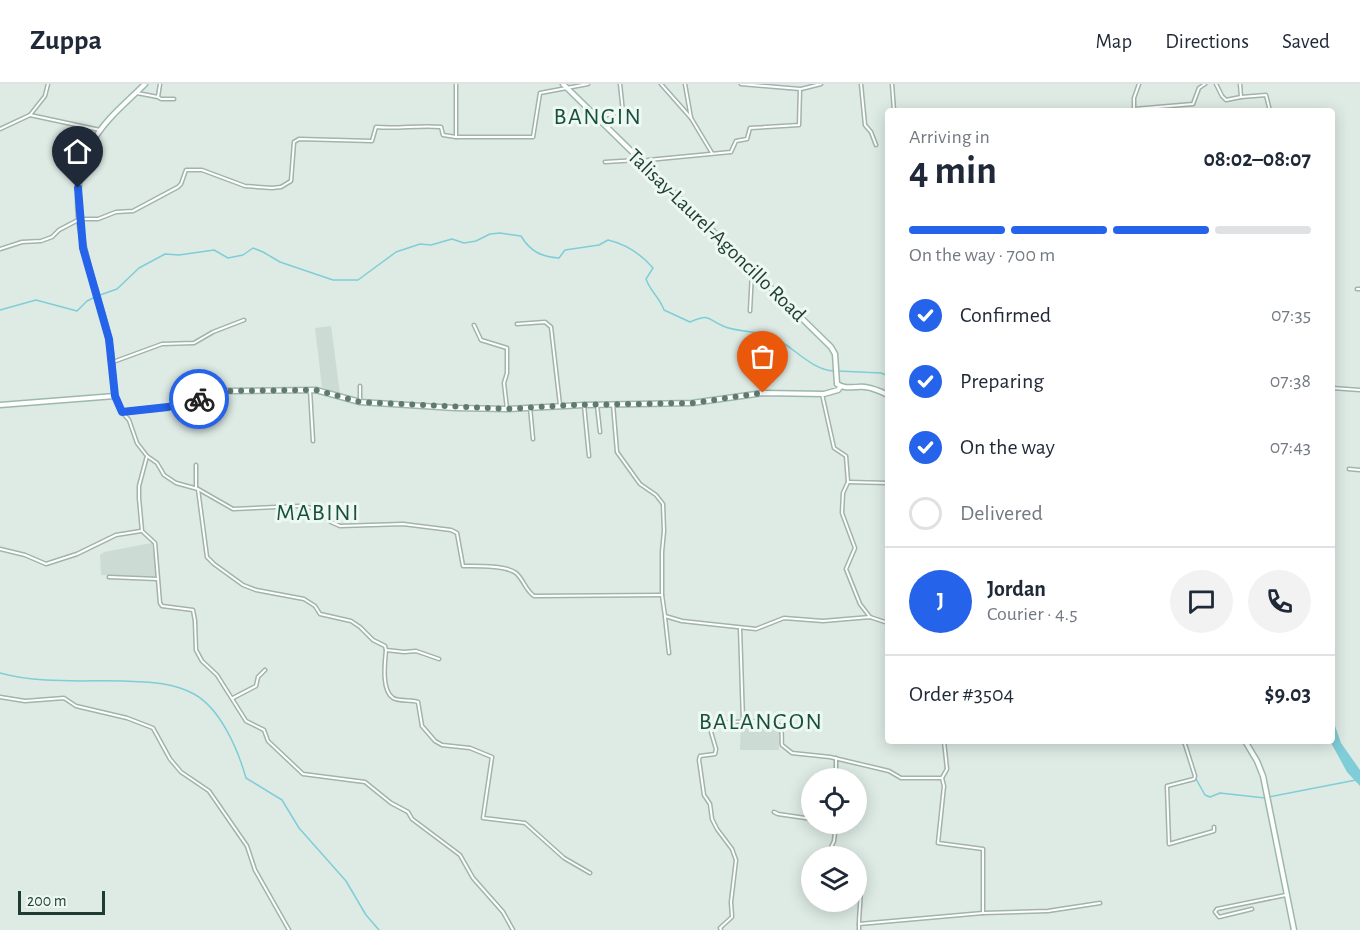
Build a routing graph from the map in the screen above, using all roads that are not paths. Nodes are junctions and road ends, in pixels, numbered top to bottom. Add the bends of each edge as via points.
1 (48, 84) edge
2 (145, 84) edge
3 (160, 84) edge
4 (456, 84) edge
5 (563, 84) edge
6 (588, 84) edge
7 (620, 84) edge
8 (661, 84) edge
9 (685, 84) edge
10 (741, 84) edge
11 (821, 84) edge
12 (861, 84) edge
13 (892, 84) edge
14 (1139, 84) edge
15 (1205, 84) edge
16 (1216, 84) edge
17 (1240, 84) edge
18 (567, 88) junction
19 (800, 89) junction
20 (137, 93) junction
21 (158, 97) junction
22 (1241, 97) junction
23 (174, 99) dead end
24 (894, 108) edge
25 (1134, 108) edge
26 (1154, 108) edge
27 (1269, 108) edge
28 (30, 115) junction
29 (597, 117) junction
30 (691, 118) junction
31 (0, 129) edge
32 (100, 130) junction
33 (456, 137) junction
34 (876, 145) dead end
35 (712, 153) junction
36 (605, 162) dead end
37 (641, 162) junction
38 (80, 219) junction
39 (0, 249) edge
40 (752, 269) junction
41 (750, 310) dead end
42 (244, 320) dead end
43 (517, 324) dead end
44 (474, 325) dead end
45 (111, 363) junction
46 (360, 386) dead end
47 (841, 386) junction
48 (1335, 388) edge
49 (310, 390) junction
50 (1360, 390) edge
51 (822, 394) junction
52 (885, 394) edge
53 (115, 396) junction
54 (360, 402) junction
55 (613, 404) junction
56 (0, 405) edge
57 (560, 405) junction
58 (584, 405) junction
59 (597, 405) junction
60 (530, 407) junction
61 (507, 409) junction
62 (122, 412) junction
63 (600, 432) dead end
64 (533, 439) dead end
65 (313, 441) dead end
66 (147, 456) junction
67 (589, 456) dead end
68 (196, 465) dead end
69 (1349, 469) dead end
70 (1360, 470) edge
71 (848, 482) junction
72 (885, 483) edge
73 (197, 489) junction
74 (142, 531) junction
75 (0, 549) edge
76 (110, 577) dead end
77 (158, 579) junction
78 (662, 595) junction
79 (665, 616) junction
80 (870, 617) junction
81 (885, 622) edge
82 (740, 628) junction
83 (386, 650) junction
84 (669, 653) dead end
85 (439, 659) dead end
86 (266, 670) dead end
87 (0, 697) edge
88 (233, 698) junction
89 (743, 721) junction
90 (944, 744) edge
91 (1185, 744) edge
92 (1247, 744) edge
93 (836, 758) junction
94 (836, 768) edge
95 (942, 778) junction
96 (774, 812) dead end
97 (801, 817) edge
98 (1214, 827) dead end
99 (590, 873) dead end
100 (1286, 895) junction
101 (1100, 903) dead end
102 (1252, 909) dead end
103 (859, 912) edge
104 (982, 913) junction
105 (859, 924) junction
106 (290, 930) edge
107 (513, 930) edge
108 (721, 930) edge
109 (859, 930) edge
110 (1294, 930) edge

1 - 28 street via 45,96
2 - 20 street
3 - 21 street
4 - 33 street
5 - 18 street, Talisay-Laurel-Agoncillo Road
6 - 18 street
7 - 29 street via 623,111
8 - 30 street
9 - 30 street
10 - 19 street
11 - 19 street
12 - 34 street via 865,125
13 - 24 street
14 - 25 street
15 - 26 street via 1199,88 1193,104
16 - 22 street via 1226,100
17 - 22 street
18 - 29 street, Talisay-Laurel-Agoncillo Road
18 - 33 street via 540,93 533,137
19 - 35 street via 800,125 750,128 747,139 736,141 731,152
20 - 21 street
20 - 32 street
21 - 23 street
22 - 27 street via 1266,95
28 - 31 street
28 - 32 street
29 - 37 street, Talisay-Laurel-Agoncillo Road
30 - 35 street
32 - 38 street via 87,154 78,188
33 - 38 street via 443,135 441,127 420,125 376,127 372,141 298,139 293,147 291,181 281,187 245,186 192,169 186,170 178,187 133,211
35 - 37 street
36 - 37 street
37 - 40 street, Talisay-Laurel-Agoncillo Road
38 - 39 street via 52,237
38 - 45 street via 83,248 109,339
40 - 41 street
40 - 47 street, Talisay-Laurel-Agoncillo Road via 831,347 837,384
42 - 45 street via 194,343 162,344
43 - 57 street via 545,322 551,327
44 - 61 street via 482,340 507,348
45 - 53 street
46 - 54 street
47 - 51 street
47 - 52 street via 866,387
48 - 50 street
49 - 54 street via 328,391
49 - 62 street via 228,391 168,407
49 - 65 street
51 - 55 street via 763,393 692,403
51 - 71 street via 834,448 846,456
53 - 56 street
53 - 62 street
54 - 61 street
55 - 59 street
55 - 78 street via 617,452 640,484 663,504
57 - 58 street
57 - 60 street
58 - 59 street
58 - 67 street
59 - 63 street
60 - 61 street
60 - 64 street
62 - 66 street
66 - 73 street via 176,483
66 - 74 street via 139,486
68 - 73 street
69 - 70 street
71 - 72 street
71 - 80 street via 842,513 855,548 846,570
73 - 78 street via 233,509 299,506 314,508 340,526 403,524 451,530 457,533 463,566 506,568 516,573 534,596
73 - 83 street via 207,557 214,564 251,589 304,598 320,614 351,621
74 - 75 street via 116,535 46,564
74 - 77 street via 154,543
76 - 77 street
77 - 88 street via 162,606 193,610 196,650
78 - 79 street
79 - 82 street
79 - 84 street
80 - 81 street
80 - 82 street via 823,621 784,618 764,627
82 - 89 street
83 - 85 street via 416,651
83 - 99 street via 383,676 392,697 418,702 421,723 431,737 440,744 470,748 492,757 483,818 525,823 564,858
86 - 88 street via 258,677 256,686
87 - 106 street via 25,701 64,698 76,706 153,728 170,759 181,772 209,791 247,846 255,870
88 - 107 street via 246,721 264,730 268,741 303,774 365,782 460,855
89 - 93 street via 778,724 782,745 792,753
89 - 108 street via 709,725 715,754 700,756 699,760 712,819 736,860 732,917
90 - 95 street via 947,769
91 - 98 street via 1195,776 1167,786 1168,844 1214,831
92 - 100 street via 1257,761 1269,802
93 - 94 street
93 - 95 street via 901,778
95 - 104 street via 938,843 983,849
96 - 97 street
100 - 102 street via 1215,912 1219,917
100 - 110 street
101 - 104 street via 1048,911
103 - 105 street
104 - 105 street
105 - 109 street

